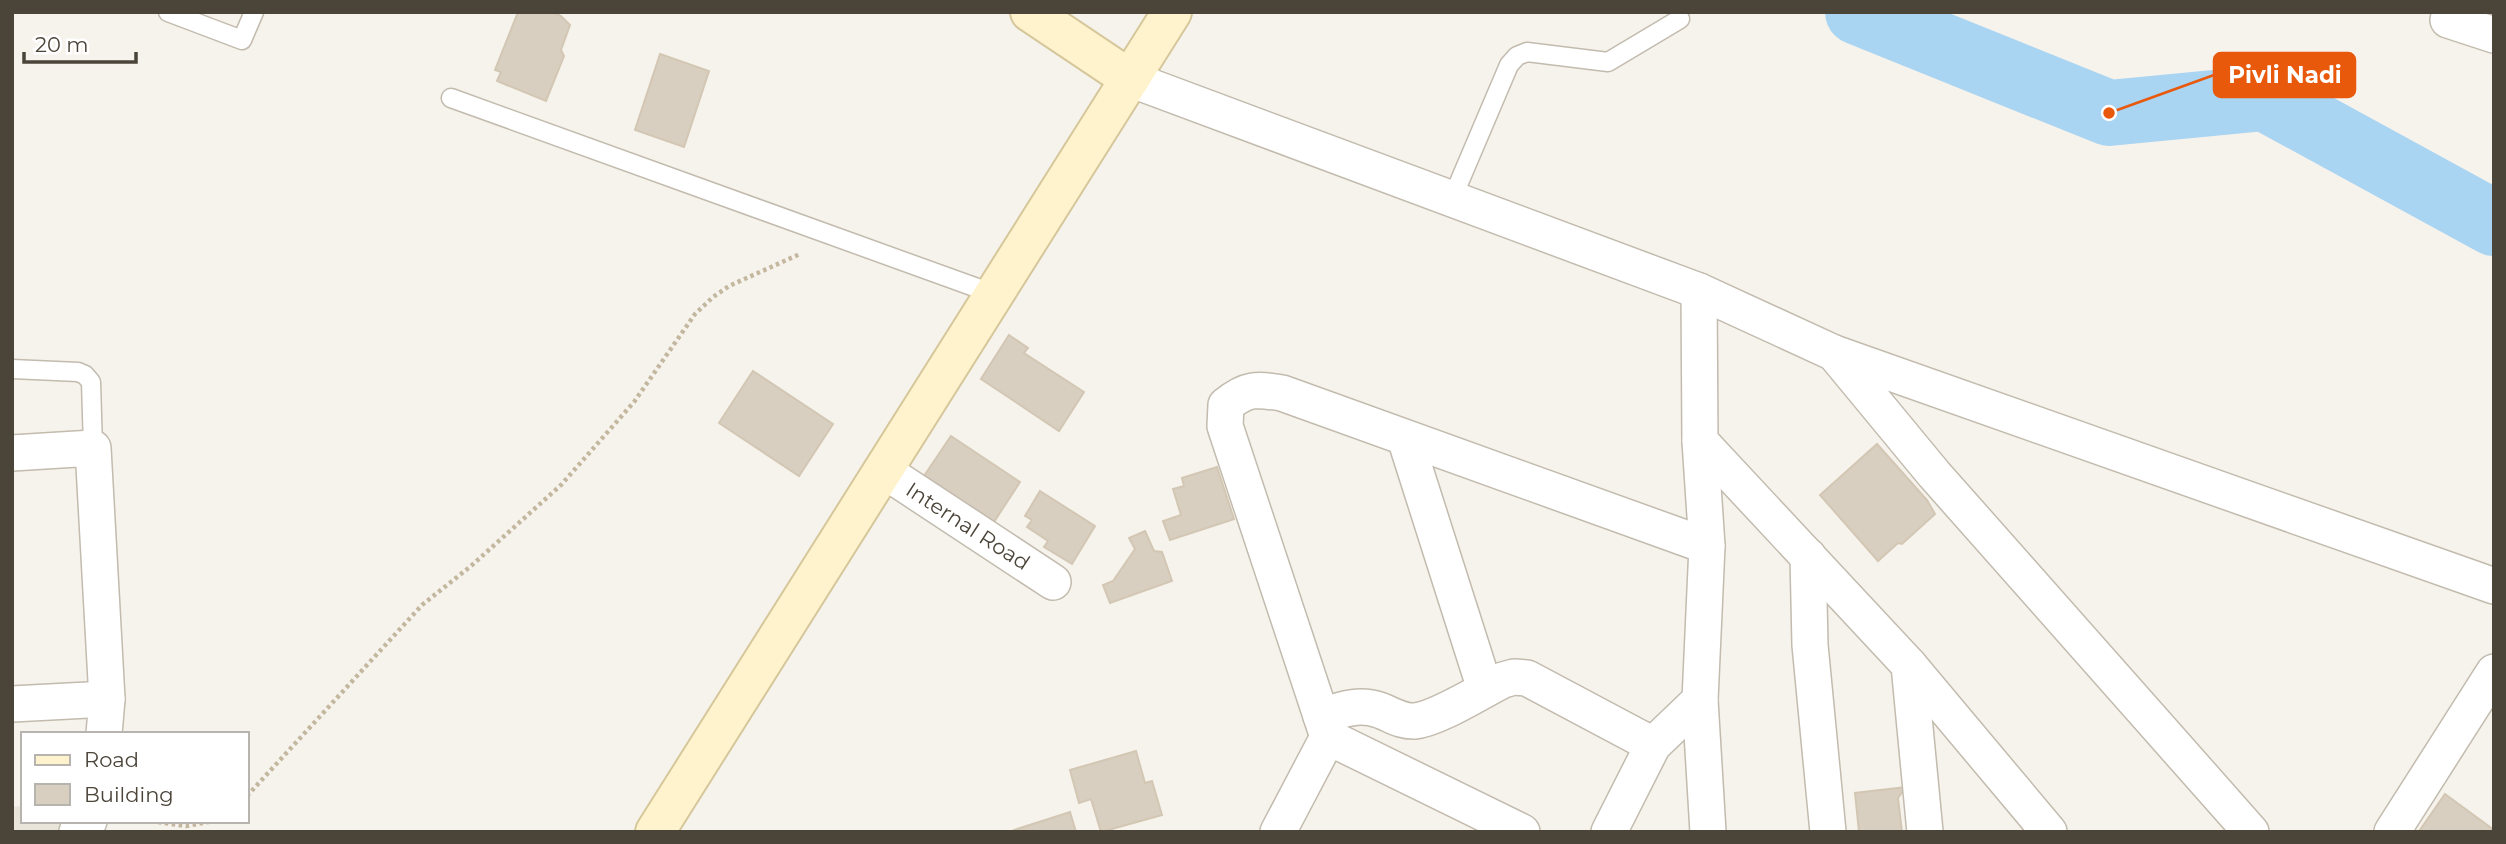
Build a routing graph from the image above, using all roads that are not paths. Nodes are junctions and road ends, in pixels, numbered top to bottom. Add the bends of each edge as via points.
1 (167, 12) edge
2 (254, 12) edge
3 (1030, 12) edge
4 (1172, 12) edge
5 (1680, 19) dead end
6 (2448, 20) dead end
7 (2494, 35) edge
8 (1130, 79) junction
9 (451, 98) dead end
10 (1452, 199) junction
11 (1699, 291) junction
12 (994, 294) junction
13 (1834, 353) junction
14 (12, 369) edge
15 (1405, 438) junction
16 (1700, 441) junction
17 (93, 448) junction
18 (12, 453) edge
19 (883, 470) junction
20 (1707, 546) junction
21 (1808, 556) junction
22 (1053, 582) dead end
23 (2494, 586) edge
24 (1909, 665) junction
25 (2494, 672) edge
26 (1485, 690) junction
27 (107, 699) junction
28 (1700, 700) junction
29 (12, 704) edge
30 (1324, 726) junction
31 (104, 732) edge
32 (1653, 745) junction
33 (655, 832) edge
34 (1278, 832) edge
35 (1522, 832) edge
36 (1609, 832) edge
37 (1708, 832) edge
38 (1828, 832) edge
39 (1925, 832) edge
40 (2049, 832) edge
41 (2251, 832) edge
42 (2392, 832) edge

1 - 2 lane via 242,40
3 - 8 street
4 - 8 street
5 - 10 lane via 1608,62 1527,52 1517,56 1509,65
6 - 7 street
8 - 10 street
8 - 12 street
9 - 12 lane
10 - 11 street
11 - 13 street
11 - 16 street
12 - 19 street
13 - 23 street
13 - 41 street via 1934,474
14 - 17 lane via 85,374 91,382
15 - 20 street
15 - 26 street
15 - 30 street via 1282,393 1258,389 1241,393 1226,405 1225,426
16 - 20 street
16 - 21 street
17 - 18 street
17 - 27 street
19 - 22 street, Internal Road
19 - 33 street
20 - 28 street
21 - 24 street
21 - 38 street via 1810,645
24 - 39 street
24 - 40 street
25 - 42 street
26 - 30 street via 1413,721 1360,706
26 - 32 street via 1514,677 1527,678
27 - 29 street
27 - 31 street
28 - 32 street
28 - 37 street
30 - 34 street
30 - 35 street
32 - 36 street

